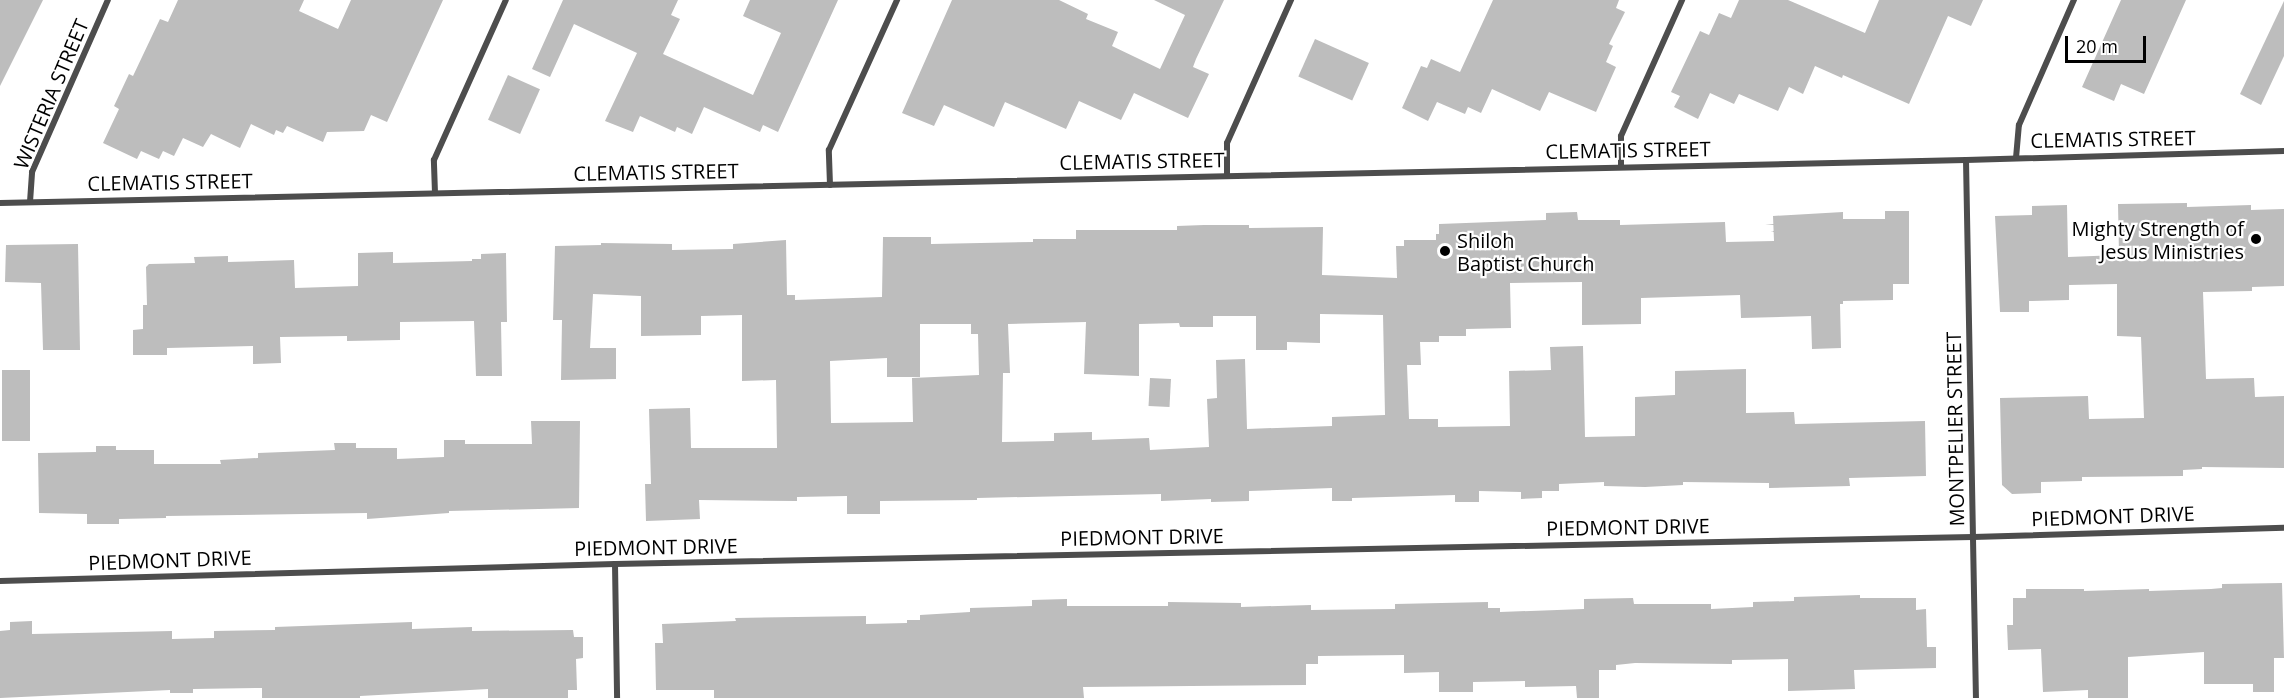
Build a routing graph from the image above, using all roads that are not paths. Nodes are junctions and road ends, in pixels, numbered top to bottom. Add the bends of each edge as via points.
1 (108, 0) edge
2 (506, 0) edge
3 (897, 0) edge
4 (1291, 0) edge
5 (1682, 0) edge
6 (2074, 0) edge
7 (2284, 151) edge
8 (2016, 158) junction
9 (1966, 160) junction
10 (1621, 166) junction
11 (1227, 175) junction
12 (830, 185) junction
13 (435, 193) junction
14 (30, 202) junction
15 (0, 203) edge
16 (2284, 528) edge
17 (1973, 537) junction
18 (615, 564) junction
19 (0, 582) edge
20 (617, 698) edge
21 (1976, 698) edge

1 - 14 street, WISTERIA STREET via 32,172
2 - 13 street via 434,160
3 - 12 street via 830,150
4 - 11 street via 1227,143
5 - 10 street via 1621,136
6 - 8 street via 2019,125
7 - 8 street, CLEMATIS STREET
8 - 9 street, CLEMATIS STREET
9 - 10 street, CLEMATIS STREET
9 - 17 street, MONTPELIER STREET
10 - 11 street, CLEMATIS STREET
11 - 12 street, CLEMATIS STREET
12 - 13 street, CLEMATIS STREET
13 - 14 street, CLEMATIS STREET
14 - 15 street, CLEMATIS STREET
16 - 17 street, PIEDMONT DRIVE
17 - 18 street, PIEDMONT DRIVE
17 - 21 street, MONTPELIER STREET
18 - 19 street, PIEDMONT DRIVE
18 - 20 street

